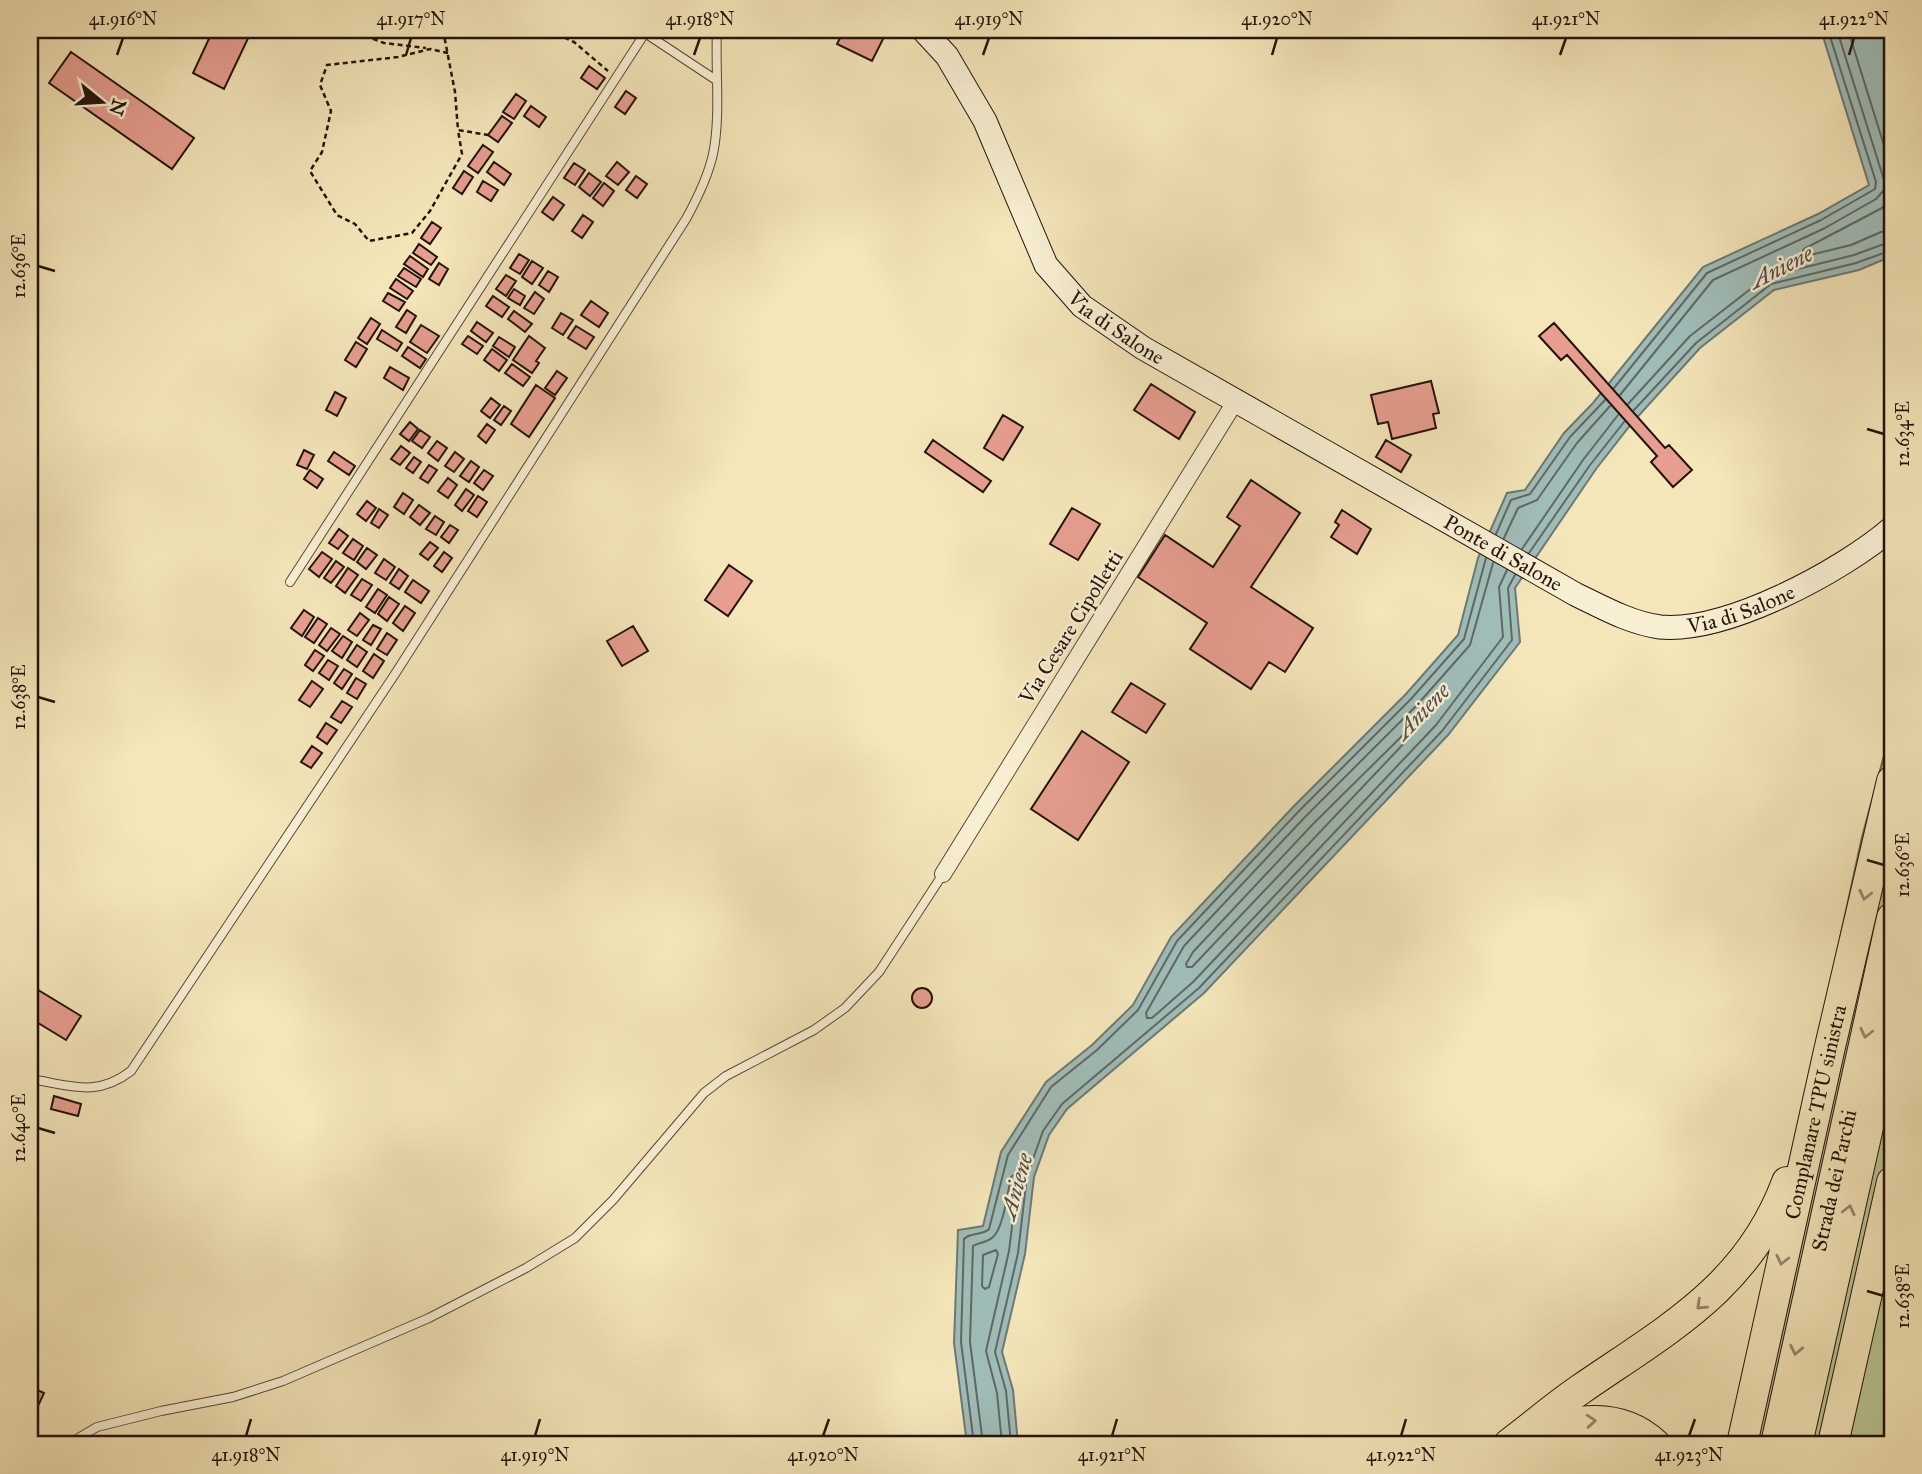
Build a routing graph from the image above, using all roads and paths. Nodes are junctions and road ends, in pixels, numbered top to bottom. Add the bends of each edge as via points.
1 (349, 30) edge
2 (443, 30) edge
3 (504, 30) edge
4 (540, 30) edge
5 (550, 30) edge
6 (717, 30) edge
7 (923, 30) edge
8 (430, 49) junction
9 (447, 53) junction
10 (616, 78) junction
11 (716, 80) junction
12 (458, 130) junction
13 (488, 135) dead end
14 (1235, 402) junction
15 (1429, 513) joint
16 (1892, 528) edge
17 (290, 582) dead end
18 (1576, 594) joint
19 (1892, 781) edge
20 (943, 874) joint
21 (1892, 918) edge
22 (1892, 1020) edge
23 (1829, 1051) junction
24 (30, 1079) edge
25 (1890, 1193) edge
26 (68, 1444) edge
27 (1509, 1444) edge
28 (1529, 1444) edge
29 (1655, 1444) edge
30 (1742, 1444) edge
31 (1776, 1444) edge
32 (1797, 1444) edge
33 (1833, 1444) edge
34 (1854, 1444) edge

1 - 8 path via 384,43
2 - 9 path
3 - 4 path via 512,36
5 - 10 path via 574,42
6 - 11 lane
7 - 14 street, Via di Salone via 947,56 975,102 1037,248 1057,280 1112,328
8 - 9 path
8 - 12 path via 327,65 320,85 331,111 322,152 310,171 337,215 355,224 369,242 412,233 462,154
9 - 12 path
10 - 11 lane via 645,33
10 - 17 lane
11 - 24 lane via 713,155 689,213 395,674 139,1060 122,1078 98,1088
12 - 13 path
14 - 15 street, Via di Salone
14 - 20 street, Via Cesare Cipolletti
15 - 18 street, Ponte di Salone
16 - 18 street, Via di Salone via 1855,556 1774,600 1726,619 1660,627 1633,621
19 -> 23 highway, Complanare TPU sinistra
20 - 26 lane via 879,972 845,1008 704,1093 575,1238 429,1318 283,1381 233,1397 97,1427
21 -> 31 highway, Strada dei Parchi
32 -> 22 highway, Strada dei Parchi
23 -> 27 highway via 1781,1197 1747,1256 1692,1313 1578,1390
23 -> 30 highway, Complanare TPU sinistra
25 - 33 highway
25 - 34 highway
28 -> 29 highway via 1549,1430 1589,1420 1628,1427

